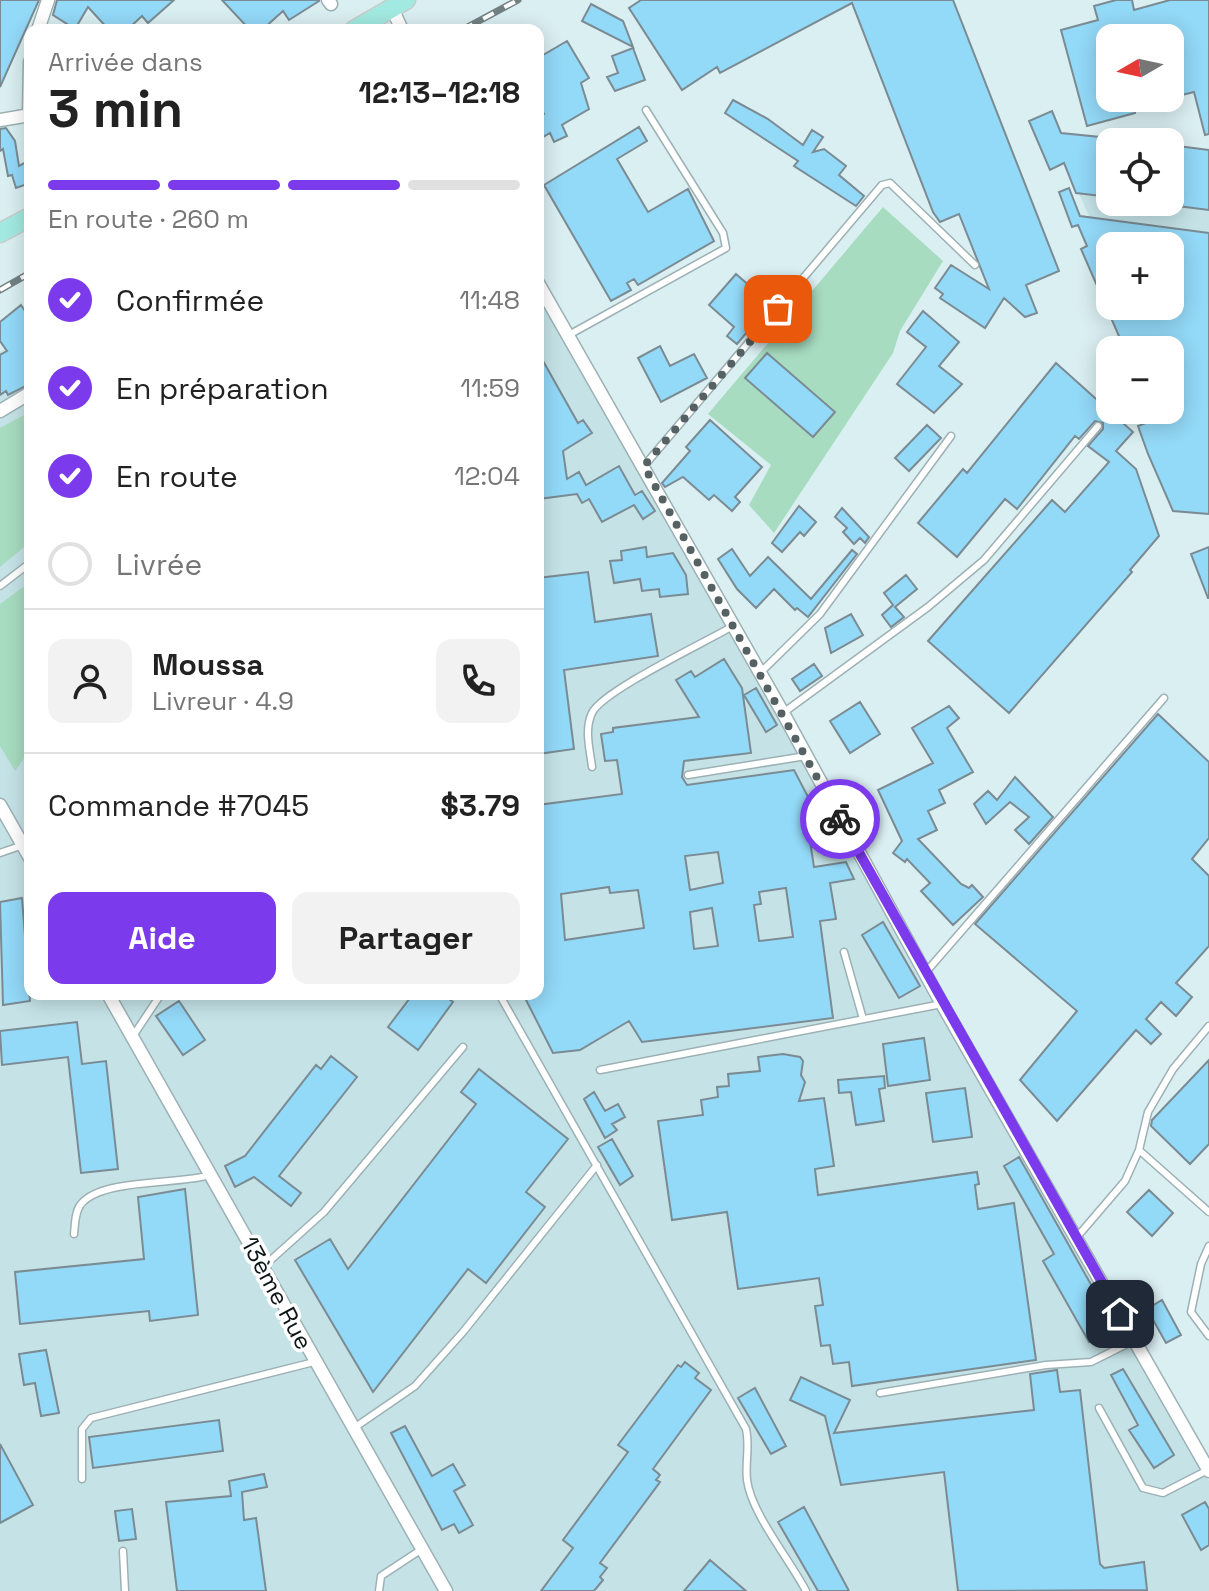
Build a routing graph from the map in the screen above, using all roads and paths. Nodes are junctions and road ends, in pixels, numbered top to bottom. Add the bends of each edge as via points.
1 (48, 0) edge
2 (399, 4) edge
3 (40, 24) edge
4 (364, 24) edge
5 (401, 24) edge
6 (646, 110) dead end
7 (24, 116) edge
8 (0, 120) edge
9 (24, 220) edge
10 (0, 233) edge
11 (975, 265) dead end
12 (544, 294) edge
13 (567, 336) junction
14 (24, 397) edge
15 (0, 411) edge
16 (1098, 426) dead end
17 (951, 436) dead end
18 (644, 466) junction
19 (24, 568) edge
20 (0, 586) edge
21 (733, 626) junction
22 (759, 674) junction
23 (1164, 698) dead end
24 (783, 713) junction
25 (806, 756) junction
26 (592, 767) dead end
27 (688, 775) dead end
28 (0, 805) edge
29 (23, 845) joint
30 (0, 853) edge
31 (844, 952) dead end
32 (926, 972) junction
33 (112, 1000) edge
34 (157, 1000) edge
35 (502, 1000) edge
36 (942, 1004) junction
37 (863, 1019) junction
38 (1209, 1026) edge
39 (133, 1036) junction
40 (463, 1047) dead end
41 (600, 1070) dead end
42 (1139, 1150) junction
43 (597, 1165) junction
44 (213, 1174) junction
45 (1209, 1212) edge
46 (74, 1234) dead end
47 (1077, 1237) junction
48 (1209, 1246) edge
49 (263, 1267) junction
50 (1209, 1336) edge
51 (1135, 1340) junction
52 (314, 1362) junction
53 (880, 1393) dead end
54 (1099, 1408) dead end
55 (353, 1429) junction
56 (1209, 1470) edge
57 (82, 1479) dead end
58 (422, 1549) junction
59 (123, 1551) dead end
60 (125, 1591) edge
61 (379, 1591) edge
62 (446, 1591) edge
63 (806, 1591) edge

1 - 3 street
2 - 4 main road
2 - 5 street
6 - 13 lane via 723,233 726,248
7 - 8 street
9 - 10 main road
11 - 18 lane via 890,183 882,185
12 - 13 street
13 - 18 street
14 - 15 street
16 - 24 lane via 984,560
17 - 22 lane via 820,614
18 - 21 street
19 - 20 lane
21 - 22 street
21 - 26 lane via 610,692 592,711 587,729
22 - 24 street
23 - 32 lane
24 - 25 street
25 - 27 lane
25 - 32 street
28 - 29 street
29 - 30 lane
31 - 37 lane
32 - 36 street
33 - 39 street, 13ème Rue
34 - 39 lane
35 - 43 lane
36 - 37 lane
36 - 47 street
37 - 41 lane
38 - 42 lane via 1173,1069 1148,1112
39 - 44 street, 13ème Rue
40 - 49 lane via 324,1212
42 - 45 lane
42 - 47 lane via 1125,1181
43 - 55 lane via 415,1386
43 - 63 lane via 746,1429 752,1497
44 - 46 lane via 86,1198 78,1206
44 - 49 street, 13ème Rue
47 - 51 street
48 - 50 lane via 1191,1312
49 - 52 street, 13ème Rue
51 - 53 lane via 1091,1362
51 - 56 street
52 - 55 street, 13ème Rue
52 - 57 lane via 91,1418 82,1429
54 - 56 lane via 1143,1488 1163,1493
55 - 58 street, 13ème Rue
58 - 61 lane via 381,1576
58 - 62 street, 13ème Rue
59 - 60 lane

